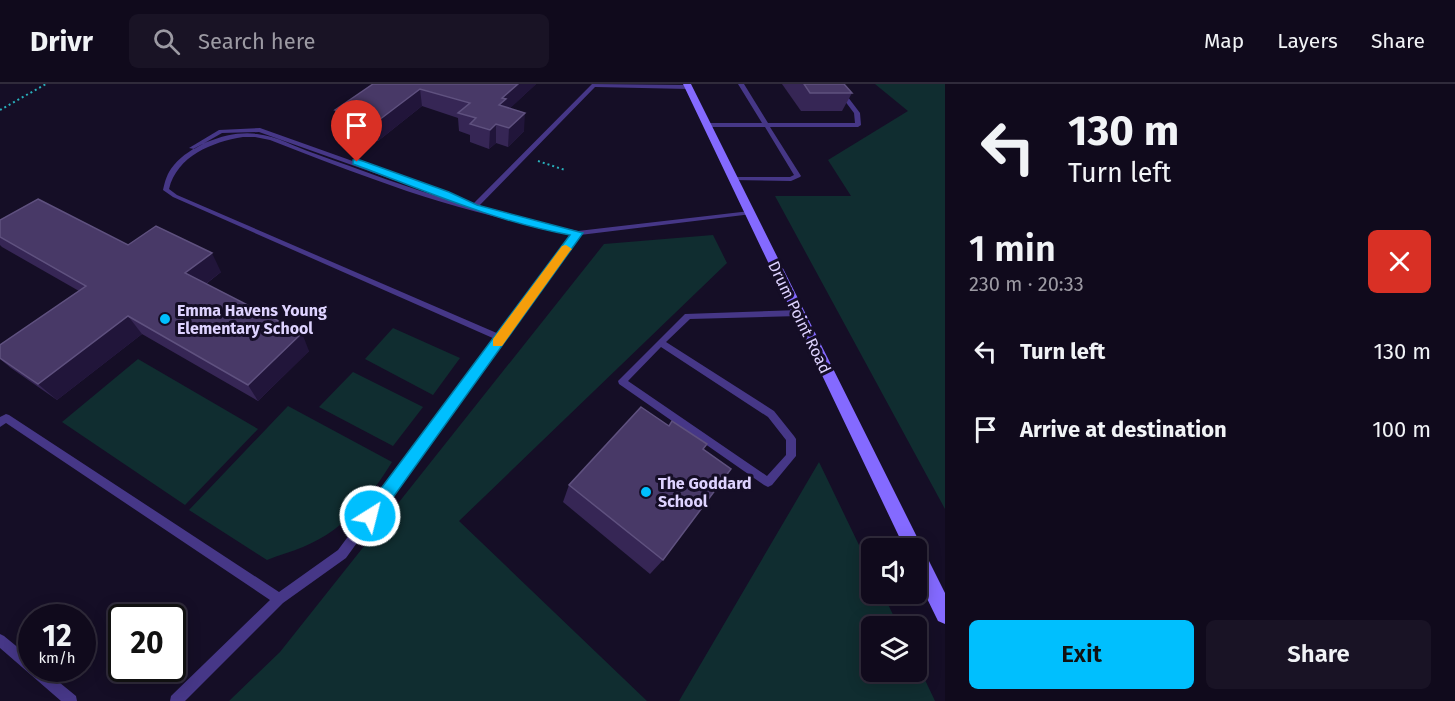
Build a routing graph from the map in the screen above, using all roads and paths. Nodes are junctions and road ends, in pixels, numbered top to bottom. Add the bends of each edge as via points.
1 (46, 84) edge
2 (594, 84) edge
3 (741, 84) edge
4 (835, 84) edge
5 (688, 86) edge
6 (0, 110) edge
7 (707, 125) junction
8 (768, 126) junction
9 (312, 147) junction
10 (305, 152) junction
11 (523, 157) junction
12 (187, 158) junction
13 (565, 170) dead end
14 (733, 179) junction
15 (473, 208) junction
16 (750, 213) junction
17 (578, 233) junction
18 (799, 313) junction
19 (501, 338) junction
20 (661, 343) junction
21 (0, 423) edge
22 (909, 538) edge
23 (927, 577) edge
24 (279, 599) junction
25 (945, 614) edge
26 (0, 640) edge
27 (18, 655) edge
28 (49, 682) edge
29 (71, 701) edge
30 (176, 701) edge

1 - 6 path
2 - 5 lane
2 - 11 lane
3 - 8 lane
4 - 8 lane via 857,113 858,125
5 - 7 street, Drum Point Road
7 - 8 lane
7 - 14 street, Drum Point Road
8 - 14 lane via 798,176
9 - 10 lane
9 - 12 lane via 260,130 237,128 205,138 192,147
9 - 15 lane via 445,194
10 - 12 lane via 254,135 215,140
10 - 15 lane via 436,200
11 - 13 path
11 - 15 lane
12 - 19 lane via 166,183 166,190 175,196
14 - 16 street, Drum Point Road
15 - 17 lane
16 - 17 lane
16 - 18 street, Drum Point Road
17 - 19 lane
18 - 20 lane via 688,316
18 - 22 street, Drum Point Road
19 - 24 lane via 342,554
20 - 20 lane via 622,381 768,482 791,456 791,439 771,414
21 - 24 lane via 6,418
23 - 25 street
24 - 30 lane
26 - 27 lane
28 - 29 lane

